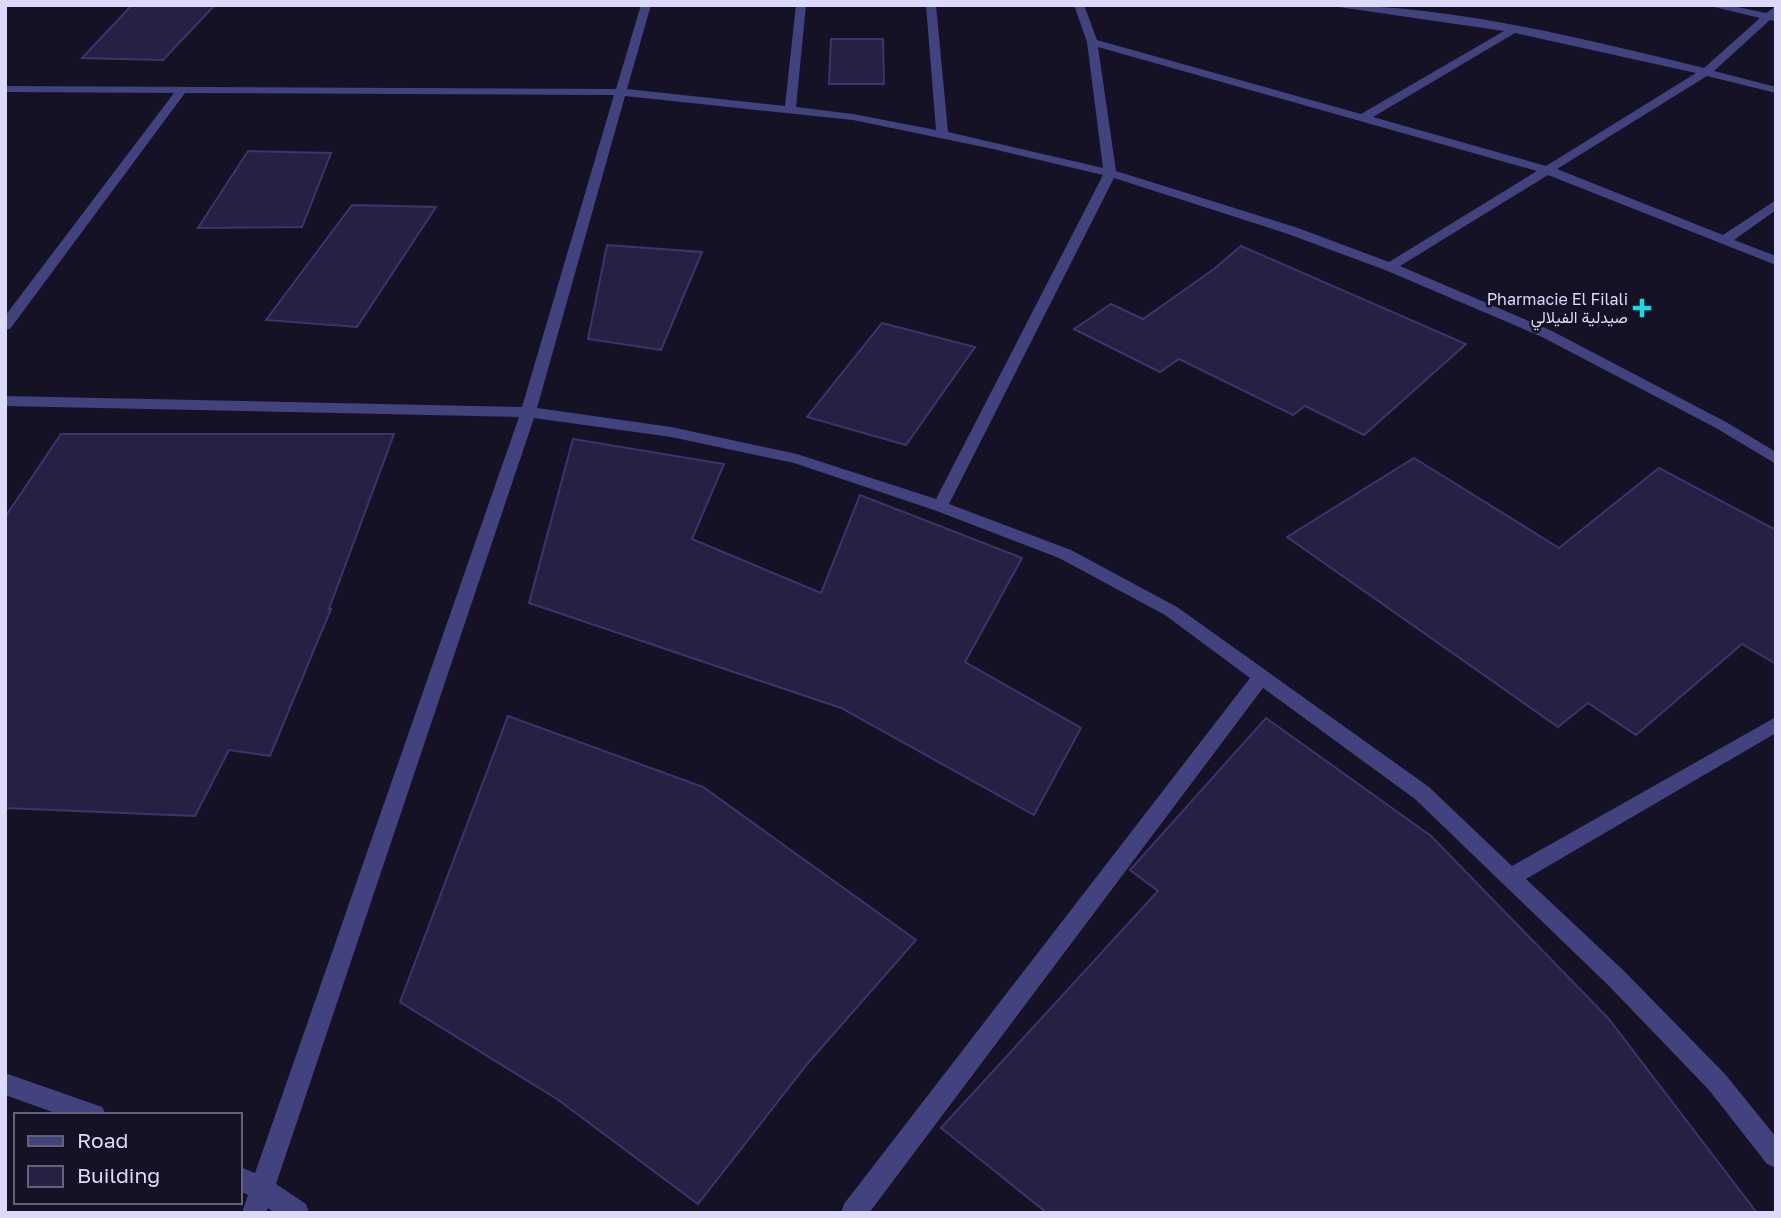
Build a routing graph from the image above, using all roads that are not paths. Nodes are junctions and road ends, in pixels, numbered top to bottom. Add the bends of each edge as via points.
1 (646, 5) edge
2 (801, 5) edge
3 (931, 5) edge
4 (1079, 5) edge
5 (1329, 5) edge
6 (1711, 5) edge
7 (1774, 14) edge
8 (1515, 29) junction
9 (1092, 42) junction
10 (1706, 72) junction
11 (5, 89) edge
12 (1776, 90) edge
13 (181, 91) junction
14 (621, 92) junction
15 (790, 110) junction
16 (1365, 117) junction
17 (942, 135) junction
18 (1547, 170) junction
19 (1110, 173) junction
20 (1776, 204) edge
21 (1726, 239) junction
22 (1776, 261) edge
23 (1390, 267) junction
24 (5, 326) edge
25 (5, 401) edge
26 (528, 412) junction
27 (1776, 459) edge
28 (940, 506) junction
29 (1262, 676) junction
30 (1776, 723) edge
31 (1511, 877) junction
32 (5, 1084) edge
33 (88, 1113) edge
34 (1776, 1156) edge
35 (250, 1184) edge
36 (254, 1213) edge
37 (297, 1213) edge
38 (853, 1213) edge

1 - 14 street
2 - 15 street
3 - 17 street
4 - 9 street
5 - 8 street
6 - 7 street
7 - 10 street
8 - 10 street
8 - 16 street
9 - 16 street
9 - 19 street
10 - 12 street
10 - 18 street
11 - 13 street
13 - 14 street
13 - 24 street
14 - 15 street
14 - 26 street
15 - 17 street
16 - 18 street
17 - 19 street
18 - 21 street
18 - 23 street
19 - 23 street
19 - 28 street
20 - 21 street
21 - 22 street
23 - 27 street via 1545,333 1721,425
25 - 26 street
26 - 28 street via 671,432 797,459
26 - 35 street
28 - 29 street via 1065,554 1171,611
29 - 31 street via 1422,793
29 - 38 street
30 - 31 street
31 - 34 street via 1717,1082
32 - 33 street
35 - 36 street
35 - 37 street

